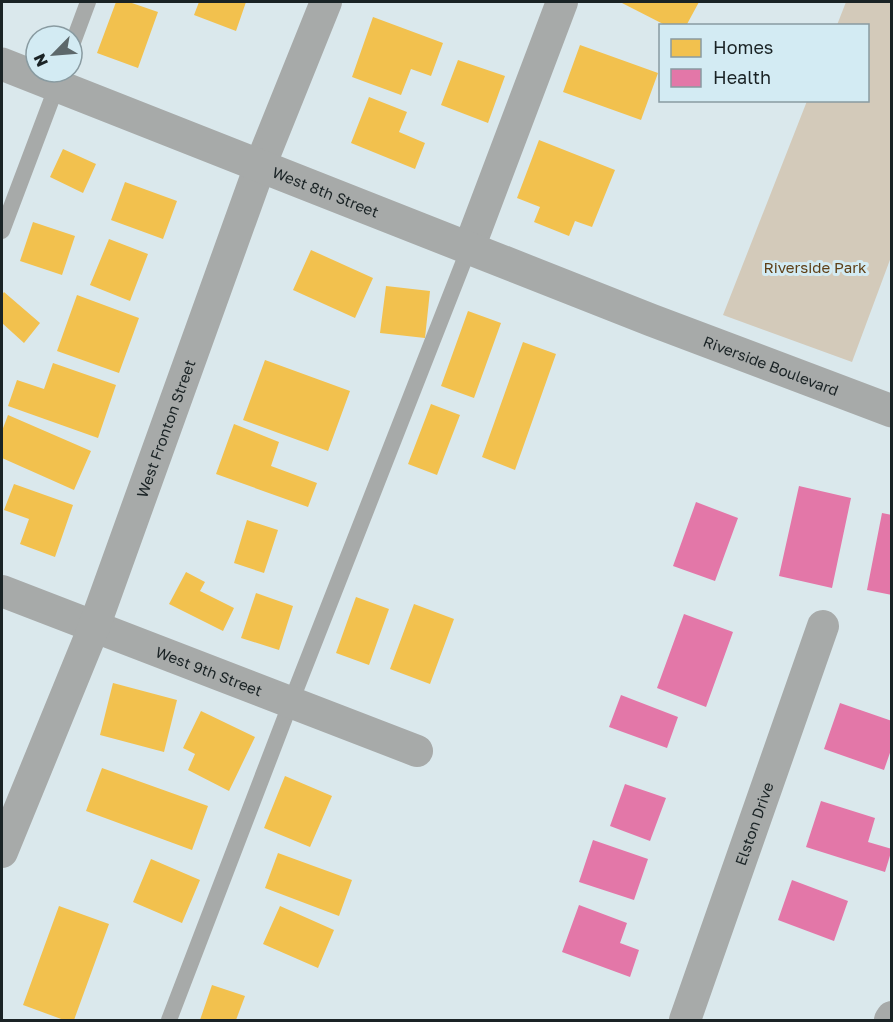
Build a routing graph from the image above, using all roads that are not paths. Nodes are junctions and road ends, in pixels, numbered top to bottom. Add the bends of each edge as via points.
1 (88, 2) edge
2 (326, 2) edge
3 (562, 2) edge
4 (80, 24) edge
5 (2, 64) edge
6 (24, 70) edge
7 (58, 84) edge
8 (71, 84) edge
9 (260, 166) junction
10 (2, 231) edge
11 (469, 248) junction
12 (651, 320) joint
13 (891, 411) edge
14 (2, 591) edge
15 (824, 626) dead end
16 (94, 627) junction
17 (291, 702) junction
18 (417, 751) dead end
19 (2, 852) edge
20 (169, 1020) edge
21 (685, 1020) edge

1 - 4 lane
2 - 9 street, West Fronton Street
3 - 11 street
5 - 6 street, West 8th Street
7 - 10 lane
8 - 9 street, West 8th Street
9 - 11 street, West 8th Street
9 - 16 street, West Fronton Street
11 - 12 street, West 8th Street
11 - 17 lane
12 - 13 street, Riverside Boulevard
14 - 16 street, West 9th Street
15 - 21 street, Elston Drive
16 - 17 street, West 9th Street
16 - 19 street, West Fronton Street
17 - 18 street, West 9th Street
17 - 20 lane

